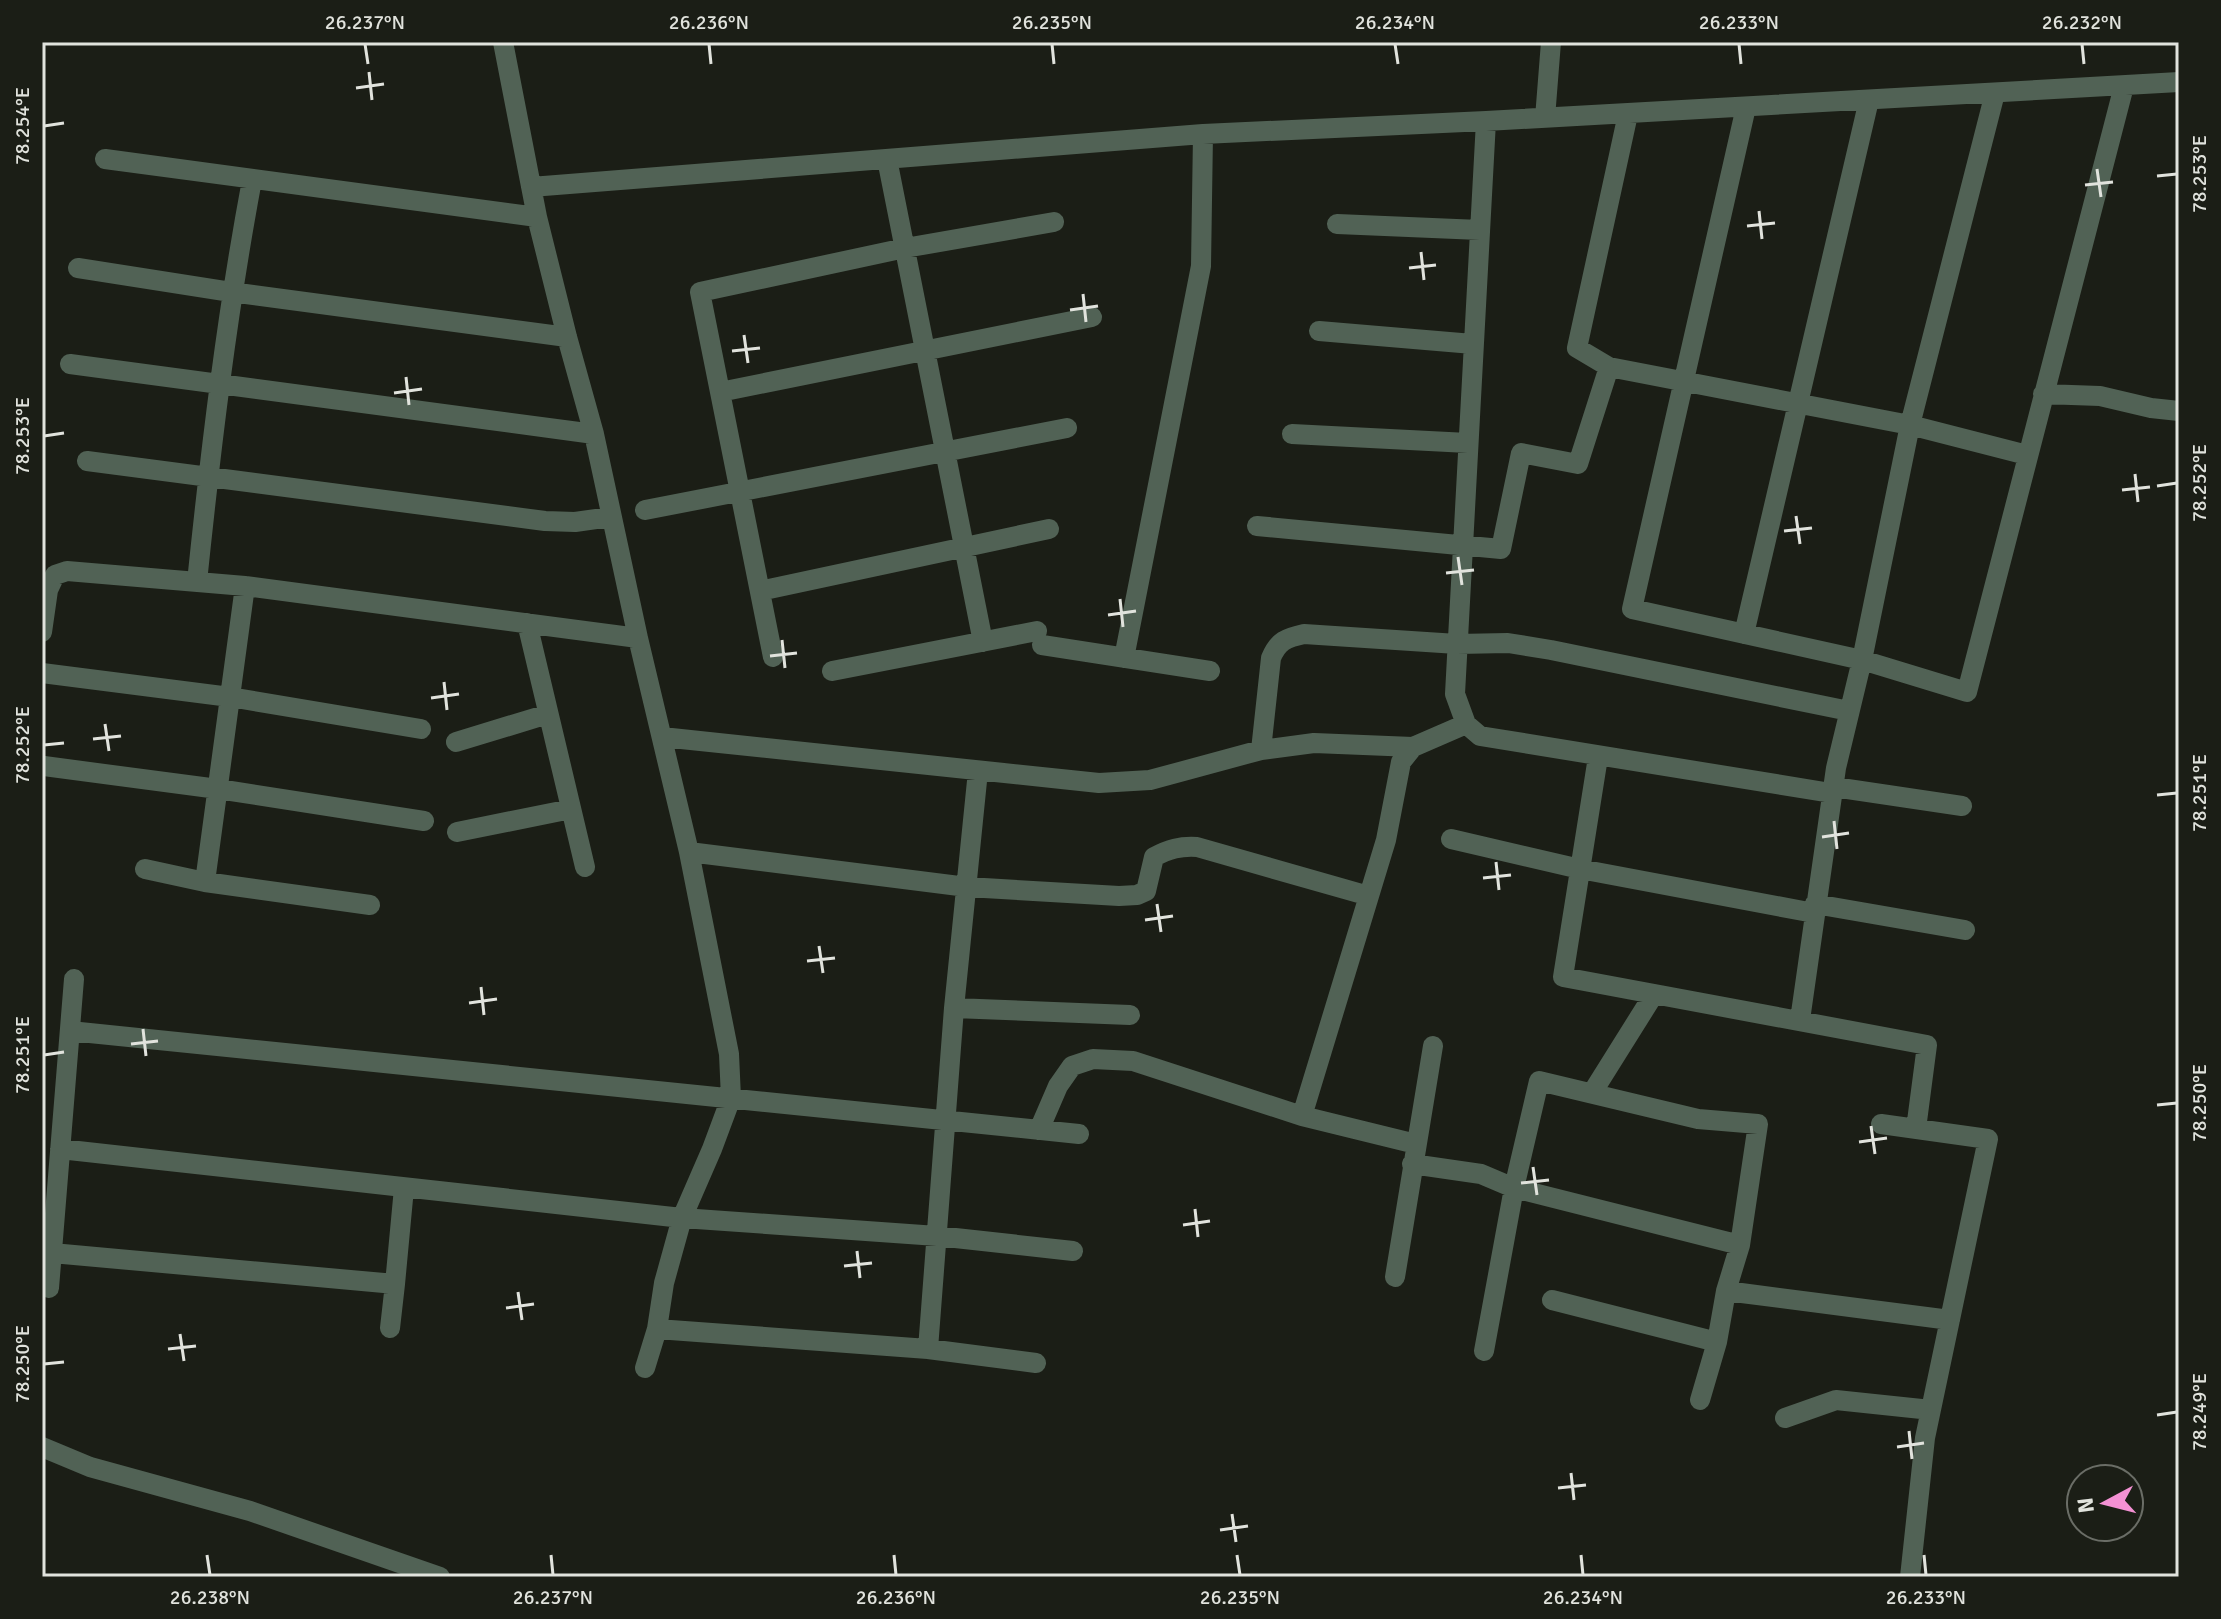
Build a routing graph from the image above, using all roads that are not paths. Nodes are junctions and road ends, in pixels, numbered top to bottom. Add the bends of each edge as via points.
1 (503, 42) edge
2 (1551, 42) edge
3 (2179, 82) edge
4 (2124, 86) junction
5 (1995, 93) junction
6 (1869, 100) junction
7 (1746, 107) junction
8 (1628, 114) junction
9 (1545, 118) junction
10 (1486, 121) junction
11 (1203, 134) junction
12 (105, 159) dead end
13 (887, 159) junction
14 (252, 180) junction
15 (531, 187) junction
16 (537, 217) junction
17 (1054, 222) dead end
18 (1337, 224) dead end
19 (1480, 230) junction
20 (905, 248) junction
21 (78, 268) dead end
22 (231, 292) junction
23 (1092, 317) dead end
24 (1319, 331) dead end
25 (567, 337) junction
26 (1473, 344) junction
27 (925, 350) junction
28 (70, 364) dead end
29 (1609, 367) junction
30 (1684, 381) junction
31 (218, 383) junction
32 (720, 392) junction
33 (2043, 394) junction
34 (1799, 403) junction
35 (2179, 411) edge
36 (1910, 425) junction
37 (1067, 428) dead end
38 (594, 434) junction
39 (1292, 434) dead end
40 (1468, 443) junction
41 (945, 452) junction
42 (2027, 455) junction
43 (87, 461) dead end
44 (208, 476) junction
45 (740, 494) junction
46 (645, 510) dead end
47 (610, 517) junction
48 (1257, 526) dead end
49 (1049, 529) dead end
50 (1462, 545) junction
51 (965, 548) junction
52 (197, 582) junction
53 (245, 586) junction
54 (760, 591) junction
55 (527, 623) junction
56 (42, 632) edge
57 (1744, 634) junction
58 (638, 638) junction
59 (983, 642) junction
60 (1457, 644) junction
61 (773, 657) dead end
62 (1124, 658) junction
63 (1862, 660) junction
64 (832, 671) dead end
65 (1210, 671) dead end
66 (42, 673) edge
67 (230, 697) junction
68 (1849, 711) junction
69 (548, 714) junction
70 (1466, 724) junction
71 (421, 729) dead end
72 (662, 737) junction
73 (456, 742) dead end
74 (1413, 747) junction
75 (1261, 750) junction
76 (1598, 757) junction
77 (44, 766) edge
78 (978, 771) junction
79 (218, 789) junction
80 (1832, 790) junction
81 (1962, 806) dead end
82 (571, 809) junction
83 (424, 821) dead end
84 (457, 832) dead end
85 (1451, 839) dead end
86 (689, 852) junction
87 (585, 867) dead end
88 (145, 869) dead end
89 (1580, 869) junction
90 (205, 882) junction
91 (967, 887) junction
92 (1369, 896) junction
93 (370, 905) dead end
94 (1815, 908) junction
95 (1965, 930) dead end
96 (74, 979) dead end
97 (1654, 994) junction
98 (954, 1008) junction
99 (1130, 1015) dead end
100 (1800, 1020) junction
101 (70, 1031) junction
102 (1433, 1046) dead end
103 (1592, 1093) junction
104 (731, 1098) junction
105 (1302, 1116) junction
106 (945, 1119) junction
107 (1881, 1124) dead end
108 (1916, 1129) junction
109 (1039, 1130) junction
110 (1079, 1134) dead end
111 (60, 1149) junction
112 (1414, 1154) junction
113 (404, 1188) junction
114 (1514, 1188) junction
115 (682, 1218) junction
116 (937, 1236) junction
117 (1740, 1245) junction
118 (1073, 1251) dead end
119 (52, 1253) junction
120 (1395, 1277) dead end
121 (395, 1284) junction
122 (49, 1288) dead end
123 (1726, 1291) junction
124 (1552, 1300) dead end
125 (1950, 1320) junction
126 (390, 1328) dead end
127 (657, 1329) junction
128 (1717, 1342) junction
129 (928, 1349) junction
130 (1484, 1351) dead end
131 (1036, 1363) dead end
132 (645, 1368) dead end
133 (1700, 1400) dead end
134 (1931, 1410) junction
135 (1785, 1418) dead end
136 (42, 1447) edge
137 (440, 1577) edge
138 (1910, 1577) edge

1 - 15 street
2 - 9 street
3 - 4 street
4 - 5 street
4 - 33 street
5 - 6 street
5 - 36 street
6 - 7 street
6 - 34 street
7 - 8 street
7 - 30 street
8 - 9 street
8 - 29 street via 1577,348
9 - 10 street
10 - 11 street
10 - 19 street
11 - 13 street
11 - 62 street via 1201,266
12 - 14 street
13 - 15 street
13 - 20 street
14 - 16 street
14 - 22 street
15 - 16 street
16 - 25 street
17 - 20 street
18 - 19 street
19 - 26 street
20 - 27 street
20 - 32 street via 700,292
21 - 22 street
22 - 25 street
22 - 31 street
23 - 27 street
24 - 26 street
25 - 38 street
26 - 40 street
27 - 32 street
27 - 41 street
28 - 31 street
29 - 30 street
29 - 50 street via 1578,464 1521,453 1501,549
30 - 34 street
30 - 57 street via 1632,609
31 - 38 street
31 - 44 street
32 - 45 street
33 - 35 street via 2100,396
33 - 42 street
34 - 36 street
34 - 57 street
36 - 42 street
36 - 63 street
37 - 41 street
38 - 47 street
39 - 40 street
40 - 50 street
41 - 45 street
41 - 51 street
42 - 63 street via 1967,692
43 - 44 street
44 - 47 street via 545,521
44 - 52 street
45 - 46 street
45 - 54 street
47 - 58 street
48 - 50 street
49 - 51 street
50 - 60 street
51 - 54 street
51 - 59 street
52 - 53 street
52 - 56 street via 67,571 55,575 48,590
53 - 55 street
53 - 67 street
54 - 61 street
55 - 58 street
55 - 69 street
57 - 63 street
58 - 72 street
59 - 62 street via 1040,638
59 - 64 street
60 - 68 street via 1508,643 1551,650
60 - 70 street via 1455,694
60 - 75 street via 1287,637 1271,658
62 - 65 street
63 - 68 street
66 - 67 street
67 - 71 street
67 - 79 street
68 - 80 street
69 - 73 street
69 - 82 street
70 - 74 street
70 - 76 street via 1480,736
72 - 78 street
72 - 86 street
74 - 75 street via 1314,743
74 - 92 street via 1401,762
75 - 78 street via 1150,780 1099,783
76 - 80 street
76 - 89 street
77 - 79 street
78 - 91 street
79 - 83 street
79 - 90 street
80 - 81 street
80 - 94 street
82 - 84 street
82 - 87 street
85 - 89 street
86 - 91 street
86 - 104 street via 729,1054
88 - 90 street
89 - 94 street
89 - 97 street via 1563,977
90 - 93 street
91 - 92 street via 1137,895 1146,891 1154,857 1181,846
91 - 98 street
92 - 105 street
94 - 95 street
94 - 100 street
96 - 101 street
97 - 100 street
97 - 103 street
98 - 99 street
98 - 106 street
100 - 108 street via 1927,1045
101 - 104 street
101 - 111 street
102 - 112 street
103 - 114 street via 1539,1081
103 - 117 street via 1698,1119 1758,1124
104 - 106 street
104 - 115 street
105 - 109 street via 1133,1061 1093,1059 1072,1066
105 - 112 street
106 - 109 street
106 - 116 street
107 - 108 street
108 - 125 street via 1988,1139
109 - 110 street
111 - 113 street
111 - 119 street
112 - 114 street
112 - 120 street
113 - 115 street
113 - 121 street
114 - 117 street
114 - 130 street
115 - 116 street
115 - 127 street
116 - 118 street
116 - 129 street
117 - 123 street
119 - 121 street
119 - 122 street
121 - 126 street
123 - 125 street
123 - 128 street
124 - 128 street
125 - 134 street
127 - 129 street
127 - 132 street
128 - 133 street
129 - 131 street
134 - 135 street via 1836,1400
134 - 138 street
136 - 137 street via 90,1467 250,1511

